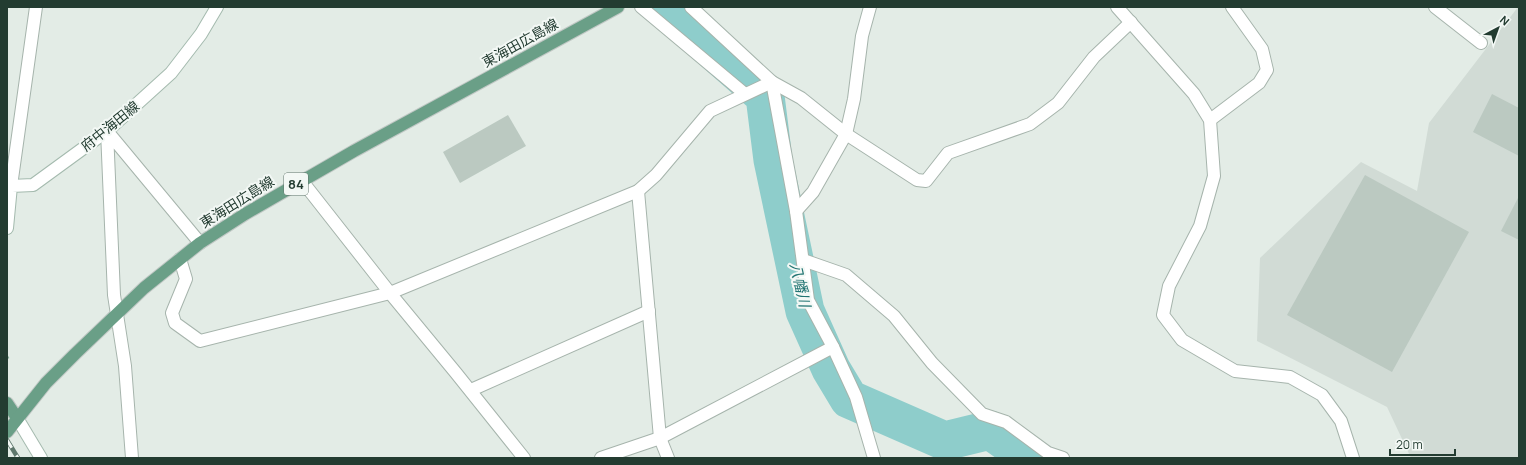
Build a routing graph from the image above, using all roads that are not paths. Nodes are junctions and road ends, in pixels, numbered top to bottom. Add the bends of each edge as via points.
1 (36, 7) edge
2 (217, 7) edge
3 (618, 7) edge
4 (641, 7) edge
5 (691, 7) edge
6 (870, 7) edge
7 (1117, 7) edge
8 (1232, 7) edge
9 (1434, 7) edge
10 (1131, 22) junction
11 (1481, 43) dead end
12 (772, 82) junction
13 (745, 94) junction
14 (1210, 120) junction
15 (7, 128) edge
16 (107, 131) junction
17 (846, 134) junction
18 (18, 135) junction
19 (302, 181) junction
20 (11, 186) junction
21 (638, 191) junction
22 (796, 211) junction
23 (7, 228) edge
24 (200, 243) junction
25 (180, 259) junction
26 (803, 260) junction
27 (390, 293) junction
28 (648, 311) junction
29 (117, 313) junction
30 (833, 347) junction
31 (470, 390) junction
32 (7, 403) edge
33 (12, 420) edge
34 (7, 432) edge
35 (660, 438) junction
36 (41, 458) edge
37 (132, 458) edge
38 (524, 458) edge
39 (601, 458) edge
40 (668, 458) edge
41 (874, 458) edge
42 (1063, 458) edge
43 (1353, 458) edge

1 - 18 street
2 - 16 street, 府中海田線 via 201,34 171,73
3 - 19 main road, 東海田広島線 / 84
4 - 13 street
5 - 12 street
6 - 17 street via 862,36 854,99
7 - 10 street
8 - 14 street via 1262,48 1267,70 1259,83
9 - 11 street
10 - 14 street via 1194,94
10 - 17 street via 1094,57 1058,103 1030,124 948,153 926,181 917,180
12 - 13 street
12 - 17 street via 801,98
12 - 22 street
13 - 21 street via 710,111 656,175
14 - 43 street via 1214,176 1200,226 1169,286 1163,315 1182,340 1235,372 1290,377 1322,395 1341,421
15 - 18 street
16 - 20 street, 府中海田線 via 33,185
16 - 24 street
16 - 29 street via 114,295
17 - 22 street via 813,192
18 - 20 street
19 - 24 main road, 東海田広島線 / 84
19 - 27 street
20 - 23 street
21 - 27 street
21 - 28 street
22 - 26 street
24 - 25 main road, 東海田広島線 / 84
25 - 27 street via 186,279 172,313 175,322 200,341
25 - 29 main road, 東海田広島線 / 84
26 - 30 street via 808,300
26 - 42 street via 846,275 894,316 932,363 982,414 1006,422 1048,454
27 - 31 street
28 - 31 street
28 - 35 street
29 - 33 main road, 東海田広島線 / 84
29 - 37 street via 125,366
30 - 35 street
30 - 41 street via 856,397
31 - 38 street
32 - 33 main road
33 - 34 main road, 東海田広島線 / 84
33 - 36 street
35 - 39 street
35 - 40 street

